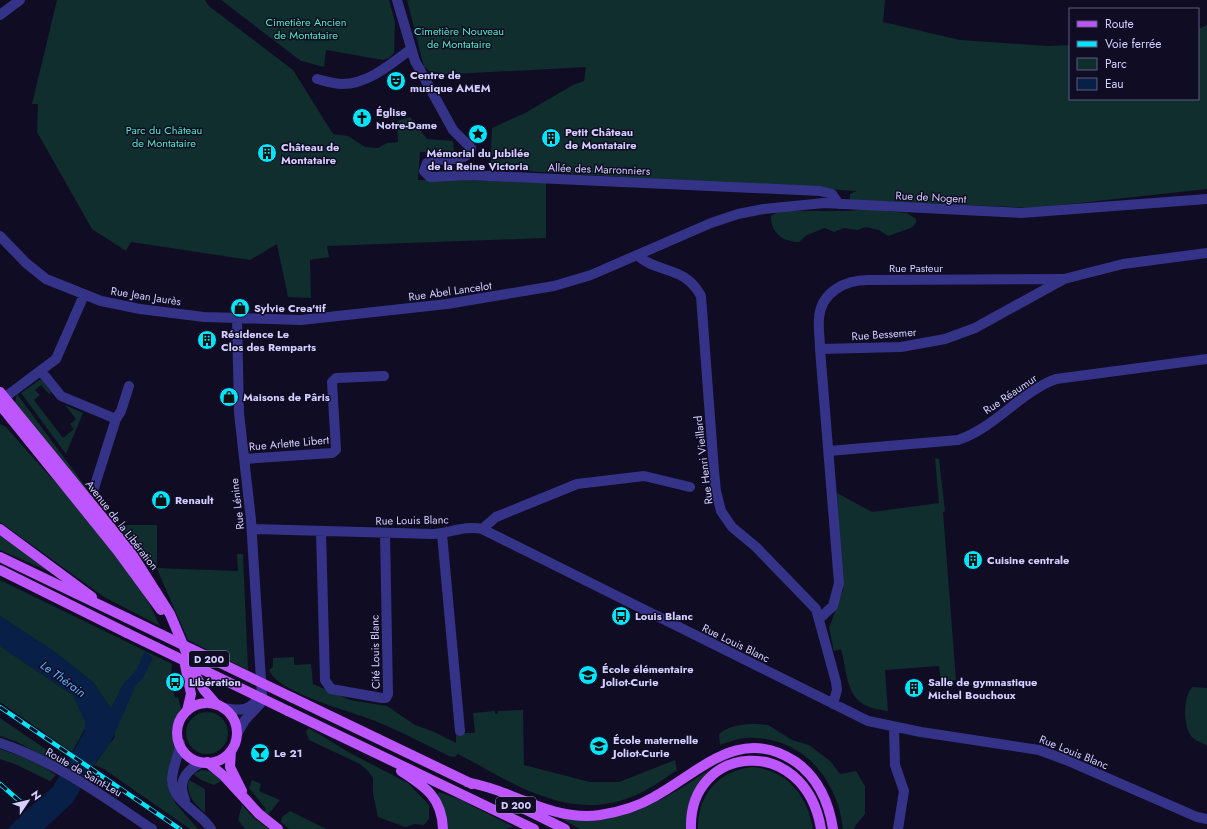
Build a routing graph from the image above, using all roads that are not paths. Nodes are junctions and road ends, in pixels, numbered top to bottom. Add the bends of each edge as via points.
1 (20, 0) edge
2 (397, 0) edge
3 (0, 15) edge
4 (411, 49) junction
5 (317, 79) dead end
6 (1207, 199) edge
7 (839, 204) junction
8 (0, 236) edge
9 (660, 246) joint
10 (1207, 253) edge
11 (638, 256) junction
12 (1064, 279) junction
13 (84, 295) junction
14 (237, 319) junction
15 (820, 349) junction
16 (1207, 359) edge
17 (41, 371) junction
18 (384, 376) dead end
19 (129, 386) dead end
20 (1, 399) edge
21 (0, 418) edge
22 (116, 419) junction
23 (829, 451) junction
24 (38, 452) junction
25 (244, 459) junction
26 (690, 487) dead end
27 (94, 488) dead end
28 (0, 529) edge
29 (252, 529) junction
30 (482, 529) junction
31 (321, 532) junction
32 (385, 533) junction
33 (442, 534) junction
34 (0, 557) edge
35 (0, 570) edge
36 (108, 609) junction
37 (820, 618) junction
38 (261, 687) junction
39 (833, 704) junction
40 (220, 706) junction
41 (187, 711) junction
42 (894, 727) junction
43 (460, 730) dead end
44 (237, 734) junction
45 (0, 743) edge
46 (180, 743) junction
47 (368, 749) junction
48 (231, 751) junction
49 (204, 762) junction
50 (467, 782) junction
51 (190, 807) junction
52 (252, 808) junction
53 (1207, 820) edge
54 (152, 829) edge
55 (210, 829) edge
56 (278, 829) edge
57 (443, 829) edge
58 (534, 829) edge
59 (566, 829) edge
60 (691, 829) edge
61 (821, 829) edge
62 (833, 829) edge
63 (898, 829) edge

1 - 3 street
2 - 4 street
4 - 5 street via 384,69 359,81 341,84
4 - 7 street, Allée des Marronniers via 453,130 471,148 464,157 427,162 424,171 430,177 468,175 820,191 832,194
6 - 7 street, Rue de Nogent via 1021,213
7 - 9 street, Rue de Nogent via 808,204 747,212 711,223
8 - 13 street, Rue Jean Jaurès via 41,275
9 - 11 street, Rue Abel Lancelot
10 - 12 street, Rue Bessemer via 1123,264
11 - 14 street, Rue Abel Lancelot via 580,279 500,296 314,319
11 - 37 street, Rue Henri Vieillard via 686,278 702,299 713,464 716,492 723,515 732,527 814,606
12 - 15 street, Rue Bessemer via 954,337 901,347
12 - 15 street, Rue Pasteur via 848,282 833,291 822,307 818,318
13 - 14 street, Rue Jean Jaurès via 140,309
13 - 17 street via 58,356
14 - 25 street, Rue Lénine via 238,404
15 - 23 street
16 - 23 street, Rue Réaumur via 1056,379 958,440
17 - 20 street
17 - 22 street via 61,396
18 - 25 street, Rue Arlette Libert via 336,378 332,382 336,450 332,453
19 - 22 street
20 - 24 main road, Avenue de la Libération
20 - 40 main road, Avenue de la Libération via 130,550 170,614 197,678 204,690
21 - 24 main road via 9,424 26,444
22 - 27 street
23 - 37 street via 838,587 832,609
24 - 41 main road, Avenue de la Libération via 117,550 166,618 176,637 188,674 190,699
25 - 29 street, Rue Lénine
26 - 30 street via 644,476 572,485 496,517
28 - 36 main road
29 - 31 street, Rue Louis Blanc
29 - 38 street, Rue Lénine
30 - 33 street, Rue Louis Blanc via 470,528
30 - 39 street, Rue Louis Blanc
31 - 32 street, Rue Louis Blanc
31 - 32 street, Cité Louis Blanc via 324,680 331,689 382,698 386,698 388,694
32 - 33 street, Rue Louis Blanc
33 - 43 street
34 - 36 main road, D 200
35 - 47 main road, D 200, bridge
36 - 50 main road, D 200, bridge
37 - 39 street, Rue Henri Vieillard via 837,686
38 - 40 street, Rue Lénine via 257,700 249,708 239,710
38 - 44 street, Rue Lénine via 260,704 245,720
39 - 42 street, Rue Louis Blanc via 868,721
40 - 41 main road via 201,704
40 - 44 main road via 234,719
41 - 46 main road via 179,725
42 - 53 street, Rue Louis Blanc via 1039,750
42 - 63 street via 895,765 904,791
44 - 48 main road
45 - 54 street, Route de Saint-Leu via 87,786
46 - 49 main road via 188,755
46 - 51 street via 172,784 179,797
47 - 57 main road via 426,789 437,802
47 - 58 main road, D 200
48 - 49 main road via 220,760
48 - 52 main road via 231,771
49 - 51 street via 190,769 182,779 183,794
49 - 52 main road via 224,776
50 - 59 main road, D 200
50 - 62 main road via 500,791 555,812 577,816 599,815 643,803 723,754 742,749 764,750 792,760 810,774 825,800
51 - 55 street
52 - 56 main road
60 - 61 main road via 691,814 695,800 712,776 735,763 756,760 781,766 802,782 814,801

